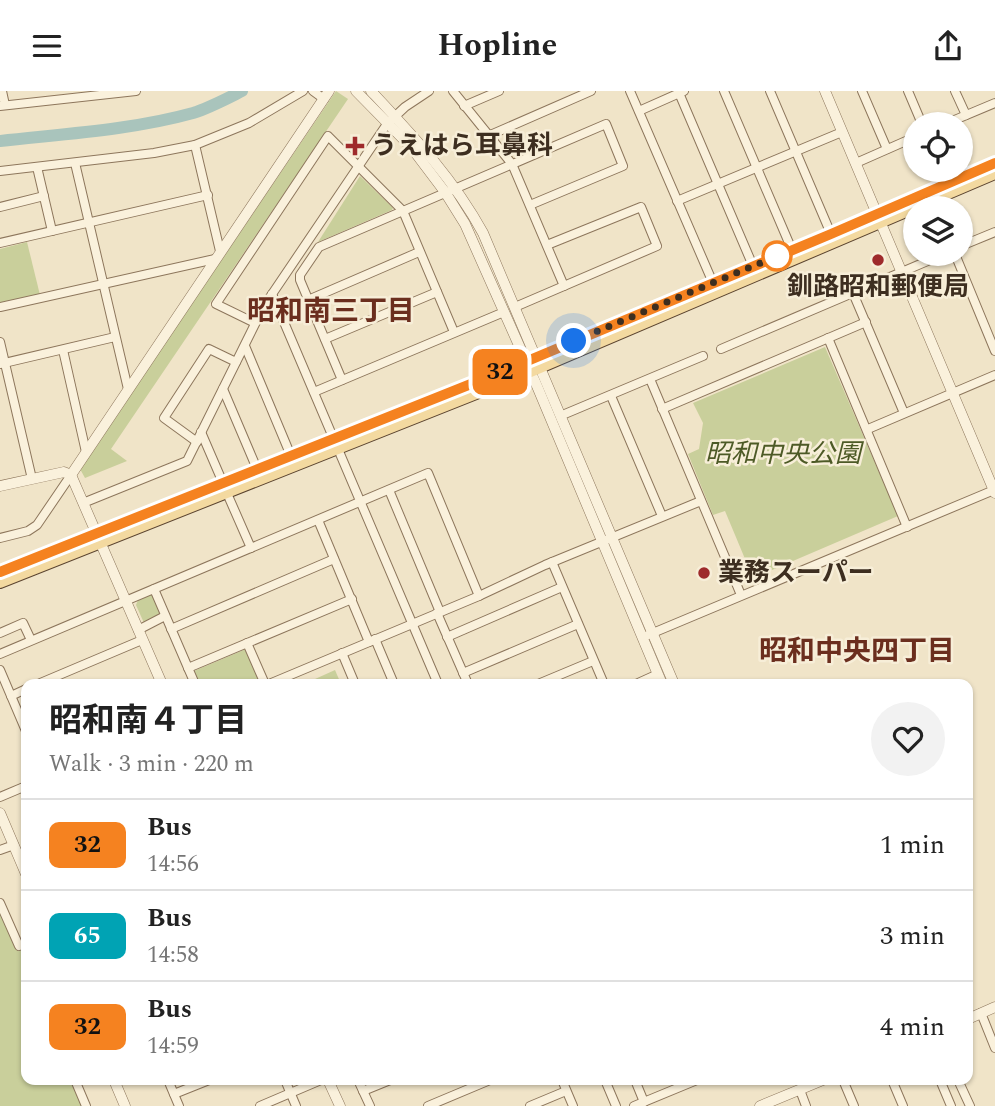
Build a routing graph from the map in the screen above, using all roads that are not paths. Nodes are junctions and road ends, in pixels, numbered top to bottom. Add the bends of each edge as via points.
1 (2, 91) edge
2 (136, 91) edge
3 (303, 91) edge
4 (313, 91) edge
5 (356, 91) edge
6 (371, 91) edge
7 (429, 91) edge
8 (453, 91) edge
9 (499, 91) edge
10 (591, 91) edge
11 (630, 91) edge
12 (724, 91) edge
13 (770, 91) edge
14 (825, 91) edge
15 (862, 91) edge
16 (908, 91) edge
17 (955, 91) edge
18 (681, 92) edge
19 (112, 93) edge
20 (59, 95) edge
21 (327, 95) edge
22 (995, 103) edge
23 (3, 105) edge
24 (464, 106) junction
25 (639, 111) junction
26 (917, 112) edge
27 (965, 112) edge
28 (973, 112) edge
29 (391, 120) junction
30 (842, 132) junction
31 (488, 136) junction
32 (903, 142) edge
33 (195, 145) junction
34 (887, 149) junction
35 (795, 151) junction
36 (75, 163) junction
37 (856, 163) junction
38 (995, 163) edge
39 (512, 164) junction
40 (357, 166) junction
41 (37, 167) junction
42 (756, 167) junction
43 (0, 171) edge
44 (995, 173) edge
45 (717, 183) junction
46 (456, 187) junction
47 (445, 192) junction
48 (208, 195) junction
49 (44, 197) junction
50 (677, 201) junction
51 (530, 205) junction
52 (0, 207) edge
53 (403, 211) junction
54 (879, 217) junction
55 (89, 222) junction
56 (52, 231) junction
57 (995, 232) edge
58 (831, 234) junction
59 (973, 241) edge
60 (0, 243) edge
61 (547, 245) junction
62 (792, 250) junction
63 (419, 251) junction
64 (218, 255) junction
65 (753, 266) junction
66 (916, 266) edge
67 (960, 266) edge
68 (902, 272) junction
69 (103, 283) junction
70 (713, 283) junction
71 (564, 286) junction
72 (437, 292) junction
73 (853, 293) junction
74 (272, 294) junction
75 (308, 300) junction
76 (0, 307) edge
77 (515, 307) junction
78 (504, 311) junction
79 (866, 322) junction
80 (255, 323) junction
81 (454, 332) junction
82 (115, 337) junction
83 (828, 338) junction
84 (325, 339) junction
85 (0, 342) edge
86 (244, 346) junction
87 (63, 349) junction
88 (721, 349) dead end
89 (995, 351) edge
90 (703, 356) dead end
91 (236, 362) junction
92 (2, 363) edge
93 (533, 364) junction
94 (995, 375) edge
95 (650, 379) junction
96 (342, 380) junction
97 (128, 389) junction
98 (223, 390) junction
99 (314, 392) junction
100 (952, 393) junction
101 (611, 395) junction
102 (662, 409) junction
103 (904, 413) junction
104 (560, 416) junction
105 (868, 429) junction
106 (201, 432) junction
107 (197, 442) junction
108 (335, 443) junction
109 (86, 452) junction
110 (291, 456) junction
111 (257, 469) junction
112 (71, 475) junction
113 (32, 479) junction
114 (0, 486) edge
115 (225, 487) junction
116 (389, 490) junction
117 (994, 492) edge
118 (701, 501) junction
119 (360, 502) junction
120 (83, 503) junction
121 (662, 516) junction
122 (318, 520) junction
123 (907, 527) junction
124 (99, 537) junction
125 (0, 538) edge
126 (612, 538) junction
127 (602, 542) junction
128 (251, 548) junction
129 (334, 559) junction
130 (552, 562) junction
131 (0, 572) edge
132 (0, 582) edge
133 (562, 587) junction
134 (154, 589) junction
135 (741, 595) junction
136 (479, 596) junction
137 (352, 599) junction
138 (126, 601) junction
139 (439, 613) junction
140 (165, 616) junction
141 (412, 624) junction
142 (578, 624) junction
143 (138, 629) junction
144 (171, 629) junction
145 (0, 633) edge
146 (653, 633) junction
147 (447, 637) junction
148 (642, 638) junction
149 (31, 640) junction
150 (142, 640) junction
151 (372, 641) junction
152 (247, 643) junction
153 (342, 653) junction
154 (0, 654) edge
155 (593, 661) junction
156 (188, 668) junction
157 (0, 670) edge
158 (463, 673) junction
159 (50, 679) edge
160 (156, 679) edge
161 (193, 679) edge
162 (265, 679) edge
163 (279, 679) edge
164 (353, 679) edge
165 (391, 679) edge
166 (436, 679) edge
167 (466, 679) edge
168 (550, 679) edge
169 (602, 679) edge
170 (660, 679) edge
171 (672, 679) edge
172 (21, 692) edge
173 (12, 696) junction
174 (21, 718) edge
175 (21, 788) edge
176 (0, 797) edge
177 (0, 813) edge
178 (14, 845) junction
179 (0, 850) edge
180 (21, 862) edge
181 (0, 903) edge
182 (21, 945) edge
183 (995, 1007) edge
184 (981, 1013) junction
185 (973, 1017) edge
186 (995, 1048) edge
187 (77, 1085) edge
188 (116, 1085) edge
189 (170, 1085) edge
190 (196, 1085) edge
191 (287, 1085) edge
192 (309, 1085) edge
193 (330, 1085) edge
194 (360, 1085) edge
195 (378, 1085) edge
196 (478, 1085) edge
197 (564, 1085) edge
198 (607, 1085) edge
199 (637, 1085) edge
200 (684, 1085) edge
201 (812, 1085) edge
202 (845, 1085) edge
203 (894, 1085) edge
204 (942, 1085) edge
205 (960, 1085) edge
206 (800, 1090) junction
207 (363, 1091) junction
208 (566, 1091) junction
209 (290, 1093) junction
210 (174, 1094) junction
211 (644, 1102) junction
212 (86, 1106) edge
213 (125, 1106) edge
214 (179, 1106) edge
215 (260, 1106) edge
216 (296, 1106) edge
217 (340, 1106) edge
218 (370, 1106) edge
219 (428, 1106) edge
220 (530, 1106) edge
221 (573, 1106) edge
222 (617, 1106) edge
223 (634, 1106) edge
224 (761, 1106) edge
225 (806, 1106) edge
226 (854, 1106) edge
227 (903, 1106) edge
228 (951, 1106) edge
229 (970, 1106) edge

1 - 23 street
2 - 19 street
3 - 33 street via 249,123
4 - 21 street
5 - 29 street
6 - 29 street
7 - 29 street
8 - 24 street
9 - 24 street
10 - 31 street
11 - 25 street
12 - 42 street
13 - 35 street
14 - 30 street
15 - 34 street
16 - 26 street
17 - 27 street
18 - 25 street
18 - 45 street
19 - 20 street
20 - 23 street
21 - 64 street
22 - 28 street
24 - 31 street
25 - 50 street
29 - 40 street
29 - 46 street via 427,150
29 - 47 street
30 - 35 street
30 - 37 street
31 - 39 street
32 - 34 street
33 - 36 street
33 - 48 street
34 - 37 street
35 - 42 street
35 - 58 street
36 - 41 street
36 - 55 street
37 - 54 street
38 - 54 main road
39 - 46 street
39 - 51 street
39 - 51 street via 606,124 624,166
40 - 53 street
40 - 74 street
40 - 80 street via 328,137 216,304
41 - 43 street
41 - 49 street
42 - 45 street
42 - 62 street
44 - 54 main road
45 - 50 street
45 - 65 street
46 - 47 street
46 - 77 street via 483,233
47 - 53 street
47 - 78 street via 469,231
48 - 55 street
48 - 64 street
49 - 52 street
49 - 56 street
50 - 70 street
51 - 61 street
53 - 63 street
53 - 75 street via 319,247 300,275
54 - 58 main road
54 - 68 street
54 - 93 main road
55 - 56 street
55 - 69 street
56 - 60 street
57 - 59 street
58 - 62 main road
61 - 71 street
61 - 71 street via 641,207 657,246
62 - 65 main road
63 - 72 street
63 - 75 street
64 - 69 street
64 - 97 street
65 - 70 main road
66 - 68 street
67 - 89 street
68 - 73 street
68 - 100 street
69 - 76 street
69 - 82 street
70 - 93 main road
71 - 77 street
72 - 81 street
72 - 84 street
73 - 79 street
73 - 88 street
74 - 80 street
74 - 99 street
75 - 84 street
77 - 93 street
78 - 81 street
78 - 93 street
79 - 83 street
79 - 103 street
80 - 86 street
81 - 96 street
82 - 87 street
82 - 97 street
83 - 102 street
83 - 105 street
84 - 96 street
85 - 92 street
86 - 91 street
86 - 110 street
87 - 92 street
87 - 109 street
90 - 95 street
91 - 98 street
91 - 107 street via 209,349 164,418
92 - 113 street
93 - 104 street
93 - 108 main road
93 - 127 street
94 - 100 street
95 - 101 street
95 - 102 street
96 - 99 street
97 - 109 street
98 - 106 street
98 - 111 street
99 - 108 street
100 - 103 street
100 - 117 street
101 - 104 street
101 - 121 street
102 - 118 street
103 - 105 street
104 - 126 street
105 - 123 street
106 - 107 street
106 - 115 street
107 - 120 street via 187,461
108 - 110 main road
108 - 115 main road
108 - 119 street
109 - 112 street
110 - 111 main road
111 - 115 main road
112 - 113 street via 64,472
112 - 120 street
112 - 125 street via 37,525
113 - 114 street
115 - 124 main road
115 - 128 street
116 - 119 street
116 - 136 street via 428,473
116 - 139 street
117 - 123 street
118 - 121 street
118 - 135 street
119 - 122 street
119 - 141 street
120 - 124 street
121 - 126 street
122 - 128 street
122 - 129 street
123 - 135 street
124 - 131 main road
124 - 132 main road
124 - 138 street
126 - 127 street
126 - 146 street
127 - 130 street
127 - 148 street
128 - 134 street
129 - 137 street
129 - 144 street
130 - 133 street
130 - 136 street
133 - 142 street
133 - 147 street
134 - 138 street
134 - 140 street
135 - 146 street
136 - 139 street
137 - 151 street
137 - 152 street
138 - 143 street
138 - 149 street
139 - 141 street
139 - 147 street
140 - 143 street
140 - 144 street
141 - 151 street
141 - 166 street
142 - 155 street
142 - 158 street
143 - 150 street
144 - 156 street
145 - 149 street via 23,623
146 - 148 street
146 - 171 street
147 - 158 street
148 - 170 street
149 - 154 street
150 - 159 street
150 - 160 street
151 - 153 street
151 - 165 street
152 - 156 street
152 - 162 street
153 - 163 street
153 - 164 street
155 - 168 street
155 - 169 street
156 - 161 street
157 - 173 street
158 - 167 street
172 - 173 street
173 - 174 street
175 - 176 street
177 - 178 street
178 - 179 street
178 - 180 street
181 - 182 street
183 - 184 street
184 - 185 street
184 - 186 street
187 - 212 street
188 - 213 street
189 - 210 street
190 - 210 street
191 - 209 street
192 - 209 street
193 - 217 street
194 - 207 street
195 - 207 street
196 - 219 street
197 - 208 street
198 - 222 street
199 - 211 street
200 - 211 street
201 - 206 street
202 - 226 street
203 - 227 street
204 - 228 street
205 - 229 street
206 - 224 street
206 - 225 street
207 - 218 street
208 - 220 street
208 - 221 street
209 - 215 street
209 - 216 street
210 - 214 street
211 - 223 street

